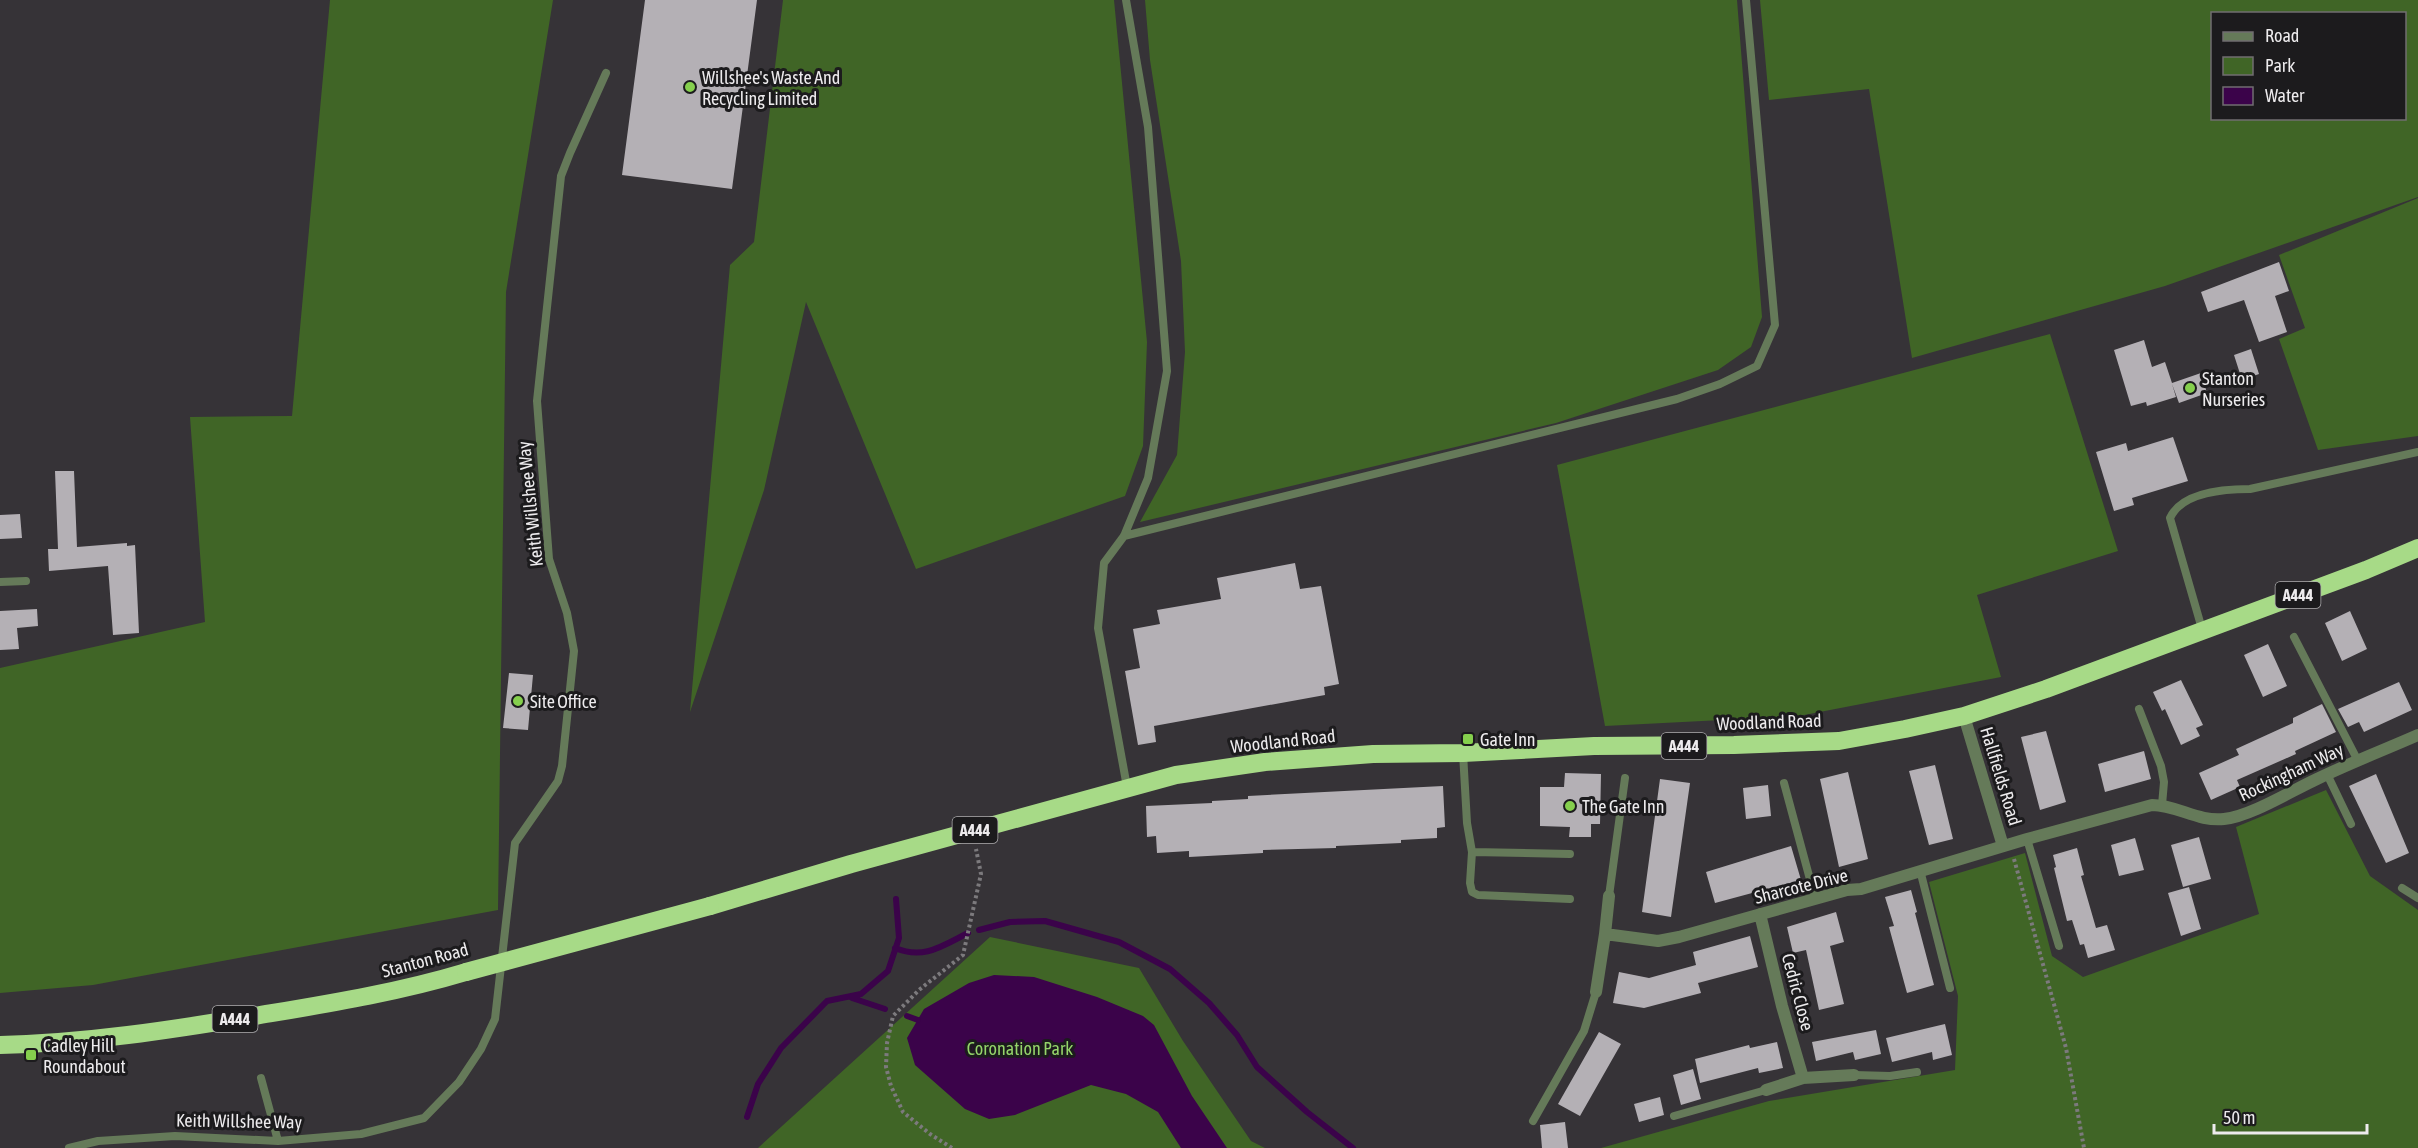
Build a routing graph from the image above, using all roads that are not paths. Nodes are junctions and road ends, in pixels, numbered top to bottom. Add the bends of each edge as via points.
1 (1126, 0) edge
2 (1746, 0) edge
3 (606, 73) dead end
4 (2418, 452) edge
5 (1124, 536) junction
6 (2418, 548) edge
7 (26, 581) dead end
8 (0, 582) edge
9 (2202, 629) junction
10 (2294, 637) dead end
11 (2139, 710) dead end
12 (1964, 716) junction
13 (2418, 735) edge
14 (1463, 753) junction
15 (2358, 761) junction
16 (2327, 774) junction
17 (1625, 778) dead end
18 (1784, 783) dead end
19 (1127, 787) junction
20 (2162, 805) junction
21 (2351, 824) dead end
22 (2023, 840) junction
23 (2003, 846) junction
24 (1472, 852) junction
25 (1570, 854) dead end
26 (851, 864) joint
27 (1920, 870) junction
28 (2402, 888) dead end
29 (1609, 896) joint
30 (1815, 898) junction
31 (2418, 898) edge
32 (1570, 899) dead end
33 (1760, 914) junction
34 (1605, 934) junction
35 (2059, 946) dead end
36 (1950, 988) dead end
37 (1596, 992) joint
38 (0, 1045) edge
39 (1917, 1072) dead end
40 (1854, 1075) joint
41 (261, 1078) dead end
42 (1803, 1078) junction
43 (1766, 1090) joint
44 (1674, 1116) dead end
45 (1533, 1121) dead end
46 (278, 1141) junction
47 (69, 1148) edge

1 - 5 lane via 1148,127 1167,371 1148,478
2 - 5 lane via 1775,325 1757,366 1677,399
3 - 46 lane, Keith Willshee Way via 561,176 537,401 549,559 567,613 574,651 562,766 558,781 515,843 495,1019 459,1082 424,1118 361,1134
4 - 9 lane via 2250,489 2203,494 2174,508 2170,518
5 - 19 lane via 1104,563 1098,628
6 - 9 highway, Woodland Road / A444
7 - 8 lane
9 - 12 highway, Woodland Road / A444
10 - 15 lane
11 - 20 lane via 2161,766
12 - 14 highway, Woodland Road / A444 via 1839,741
12 - 23 street, Hallfields Road
13 - 15 street, Rockingham Way
14 - 19 highway, Woodland Road / A444 via 1373,754 1265,762 1176,775
14 - 24 lane
15 - 16 street, Rockingham Way
16 - 20 street, Rockingham Way via 2242,815 2225,819 2200,818
16 - 21 lane
17 - 29 lane
18 - 30 lane
19 - 26 highway, Woodland Road / A444
20 - 22 street, Rockingham Way
22 - 23 street, Rockingham Way
22 - 35 lane
23 - 27 street, Sharcote Drive
24 - 25 lane
24 - 32 lane via 1470,888 1478,895
26 - 38 highway, Stanton Road / A444, bridge via 417,987 169,1031
27 - 30 street, Sharcote Drive via 1861,889
27 - 36 lane
28 - 31 lane
29 - 34 street
30 - 33 street, Sharcote Drive
33 - 34 street, Sharcote Drive via 1658,941
33 - 42 street, Cedric Close
34 - 37 street
37 - 45 lane via 1584,1031
39 - 40 lane
40 - 42 street
41 - 46 lane
42 - 43 street
43 - 44 lane
46 - 47 lane, Keith Willshee Way via 175,1136 98,1141

